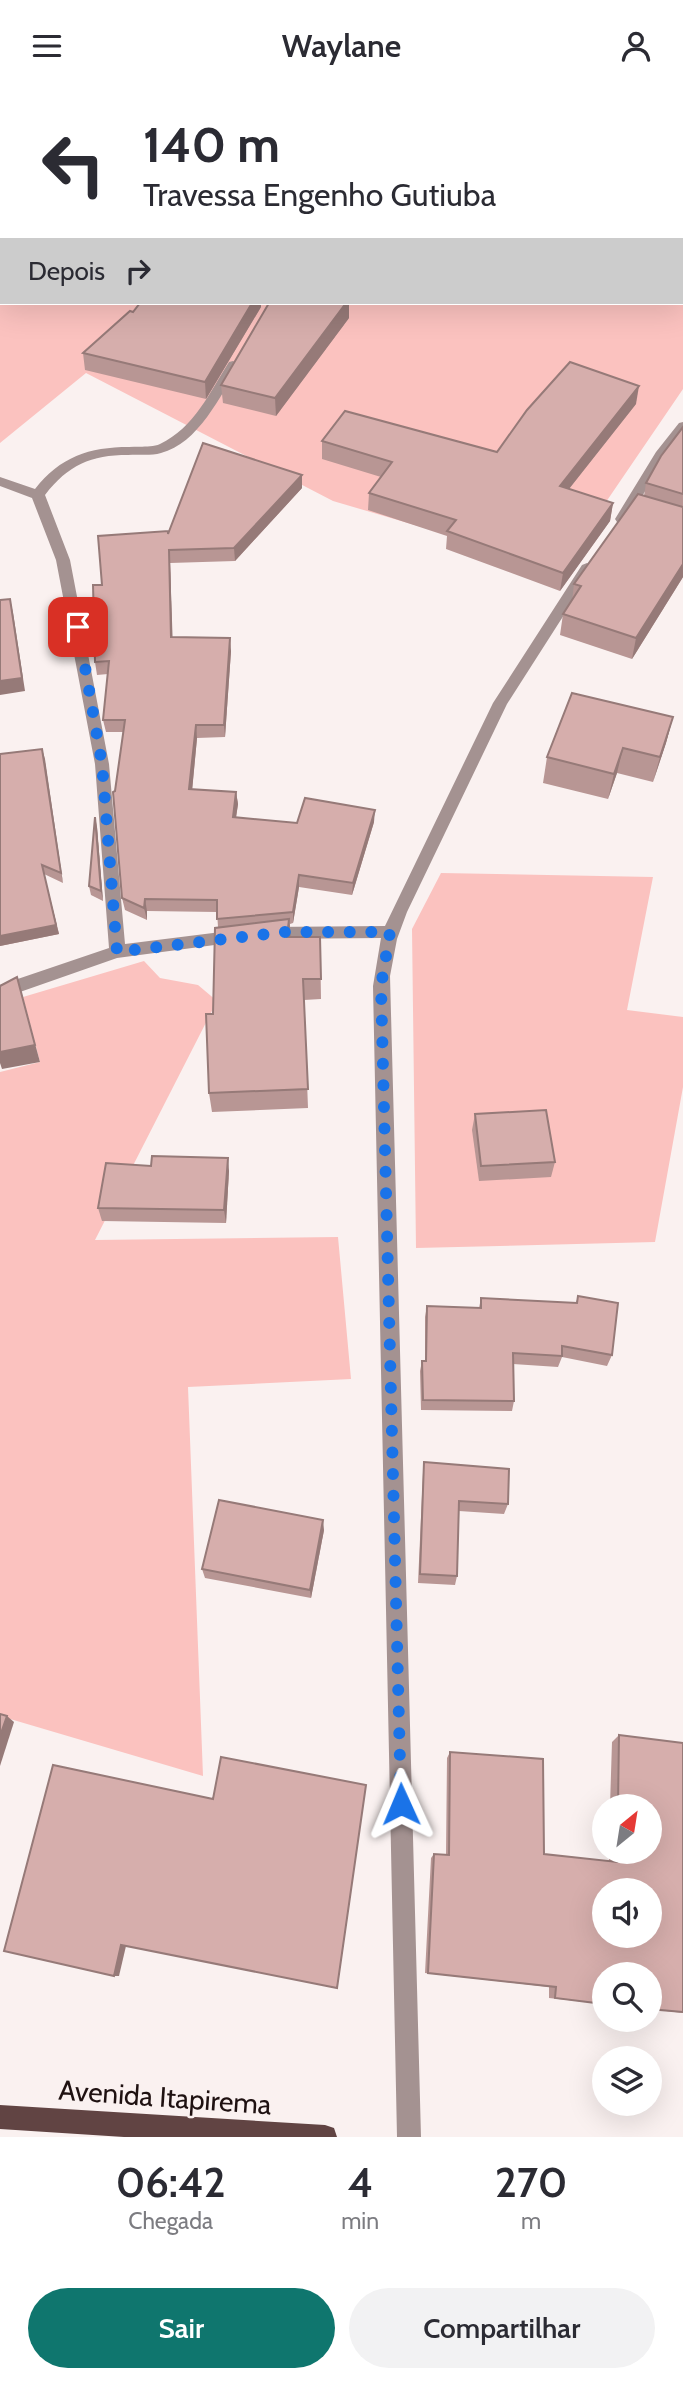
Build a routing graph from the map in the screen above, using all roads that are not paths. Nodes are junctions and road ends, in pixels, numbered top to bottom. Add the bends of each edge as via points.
1 (240, 354) edge
2 (683, 426) edge
3 (0, 481) edge
4 (38, 495) junction
5 (390, 932) junction
6 (117, 952) junction
7 (0, 992) edge
8 (0, 2117) edge
9 (325, 2137) edge
10 (409, 2137) edge

1 - 4 street via 201,416 169,446 84,455 60,466
2 - 5 street via 662,452 636,510 604,544 564,600 500,703
3 - 4 street
4 - 6 street via 63,559 102,764
5 - 6 street via 284,932
5 - 10 street via 381,986
6 - 7 street
8 - 9 main road, Avenida Itapirema

